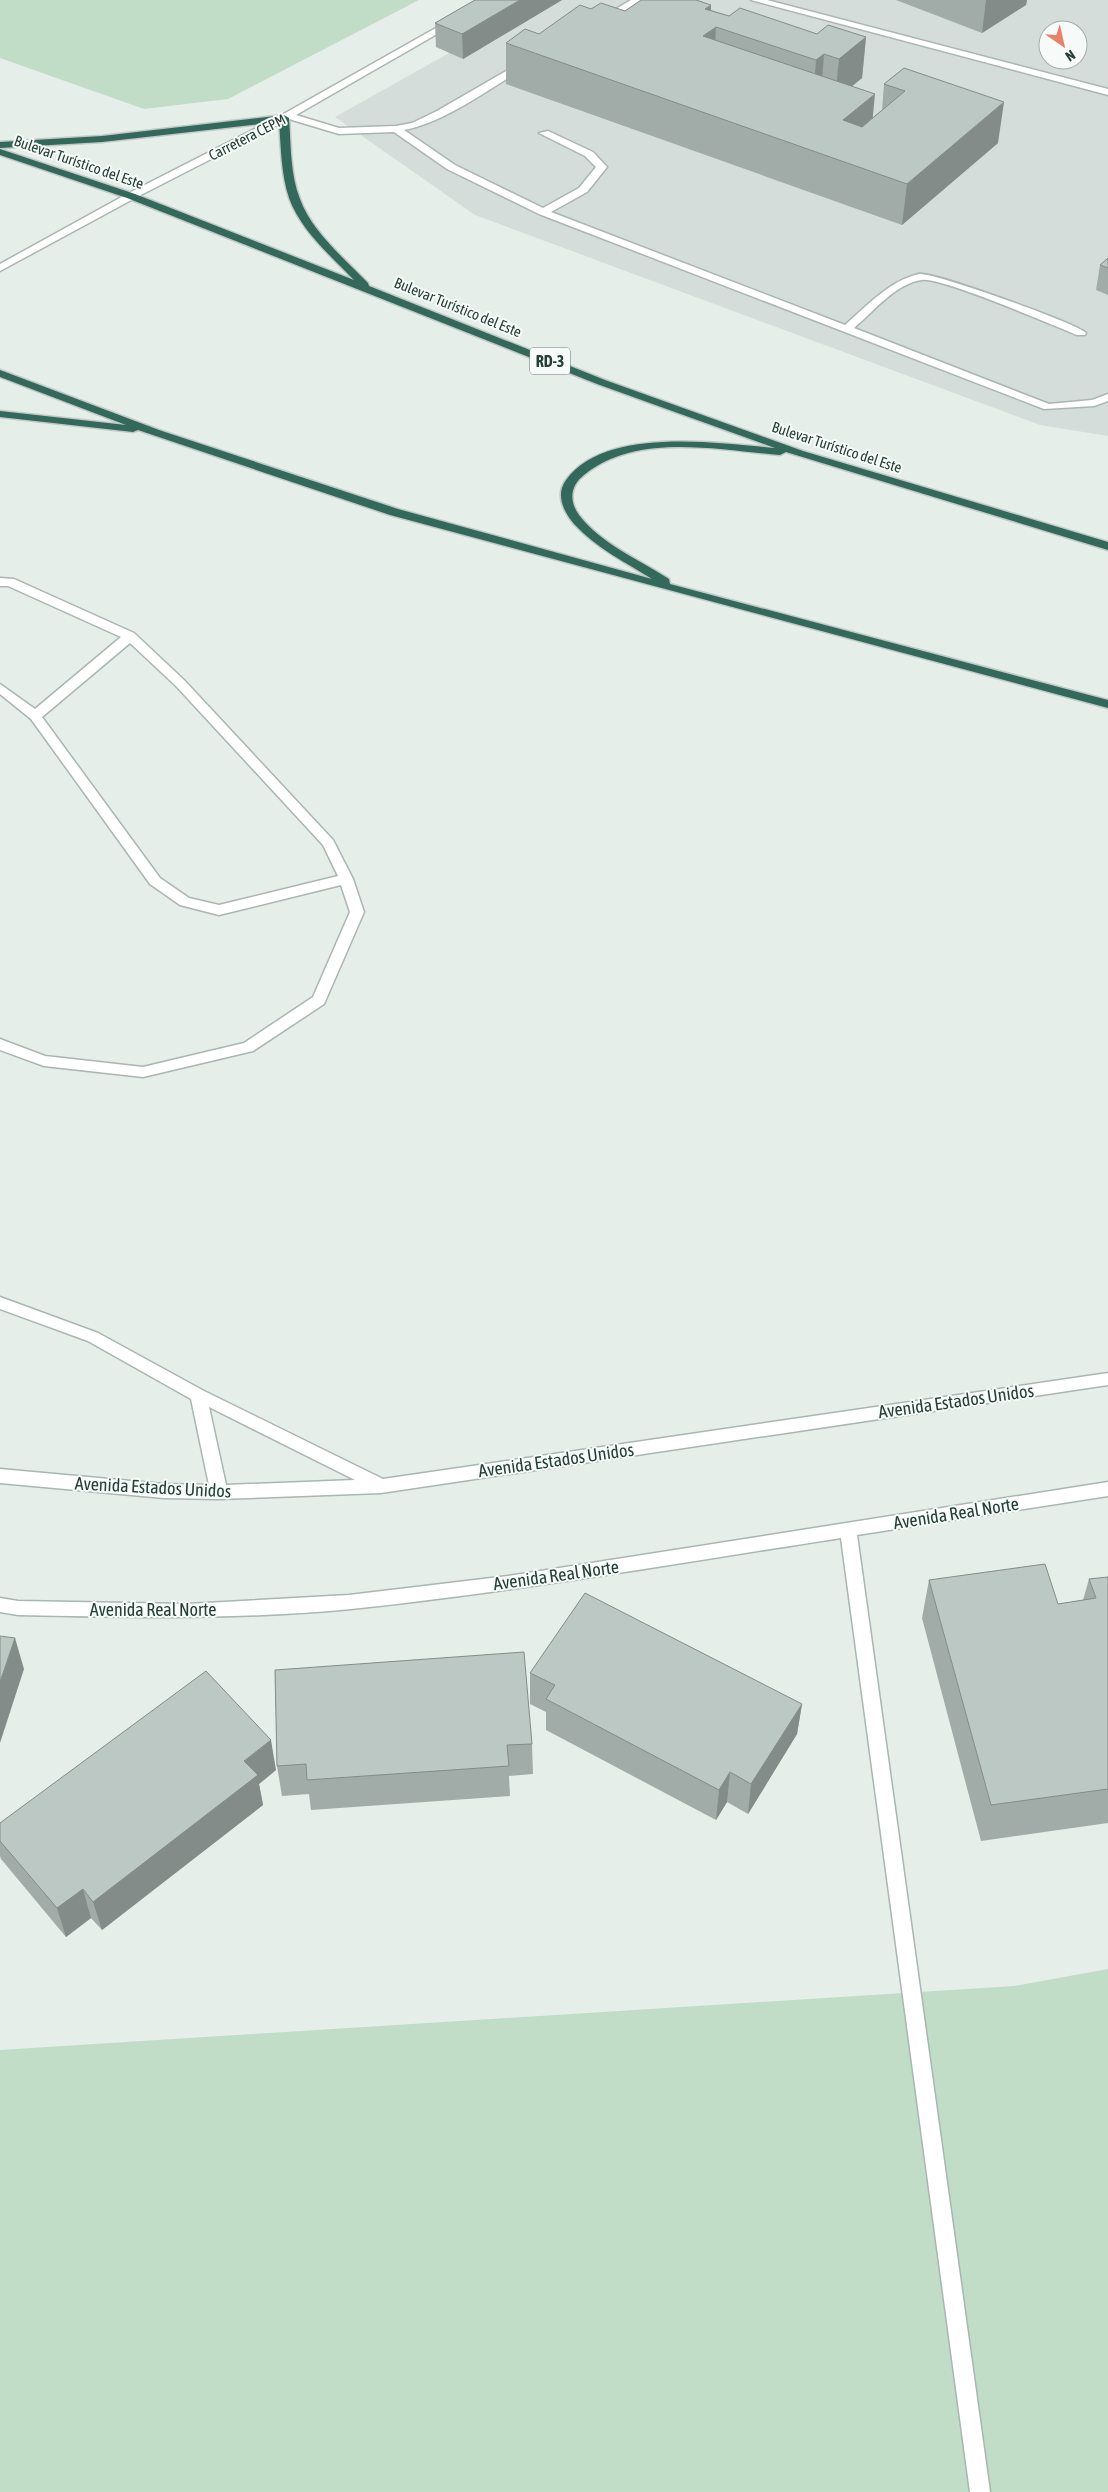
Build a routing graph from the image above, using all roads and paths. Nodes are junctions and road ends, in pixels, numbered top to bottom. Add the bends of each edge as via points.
1 (638, 0) edge
2 (756, 0) edge
3 (466, 14) edge
4 (596, 24) edge
5 (536, 58) edge
6 (1108, 92) edge
7 (286, 117) junction
8 (396, 129) junction
9 (544, 133) dead end
10 (0, 145) edge
11 (0, 152) edge
12 (132, 196) junction
13 (543, 212) junction
14 (0, 268) edge
15 (367, 288) junction
16 (847, 329) junction
17 (1081, 333) dead end
18 (0, 373) edge
19 (1108, 397) edge
20 (0, 414) edge
21 (155, 432) junction
22 (800, 453) junction
23 (1108, 546) edge
24 (0, 582) edge
25 (679, 590) junction
26 (130, 636) junction
27 (0, 688) edge
28 (1108, 704) edge
29 (35, 716) junction
30 (346, 879) junction
31 (0, 1044) edge
32 (0, 1303) edge
33 (1108, 1379) edge
34 (198, 1395) junction
35 (0, 1476) edge
36 (381, 1486) junction
37 (1108, 1489) edge
38 (219, 1492) junction
39 (848, 1530) junction
40 (0, 1606) edge
41 (980, 2492) edge

1 - 4 street
2 - 6 street
3 - 7 street, Carretera CEPM
5 - 8 street via 441,113 415,125
7 - 8 street via 339,131
7 - 10 highway via 102,139
7 - 12 street, Carretera CEPM
7 - 15 highway via 289,168 296,204 316,234
8 - 13 street via 451,167
9 - 13 street via 589,154 602,167 583,190
11 - 12 highway, Bulevar Turístico del Este / RD-3
12 - 14 street, Carretera CEPM
12 - 15 highway, Bulevar Turístico del Este / RD-3
13 - 16 street
15 - 22 highway, Bulevar Turístico del Este / RD-3 via 601,382
16 - 17 street via 896,286 922,276 954,284
16 - 19 street via 1048,406 1094,403
18 - 21 highway
20 - 21 highway
21 - 25 highway via 394,512
22 - 23 highway, Bulevar Turístico del Este / RD-3
22 - 25 highway via 702,446 647,446 612,453 581,470 567,484 565,502 578,521 595,537
24 - 26 street via 10,582
25 - 28 highway
26 - 29 street
26 - 30 street via 180,683 328,843
27 - 29 street
29 - 30 street via 155,881 185,902 219,910
30 - 31 street via 357,912 319,1000 248,1047 143,1072 44,1061
32 - 34 street via 93,1337
33 - 36 street, Avenida Estados Unidos
34 - 36 street
34 - 38 street
35 - 38 street, Avenida Estados Unidos via 164,1491
36 - 38 street, Avenida Estados Unidos
37 - 39 street, Avenida Real Norte
39 - 40 street, Avenida Real Norte via 508,1583 349,1602 187,1611
39 - 41 street

